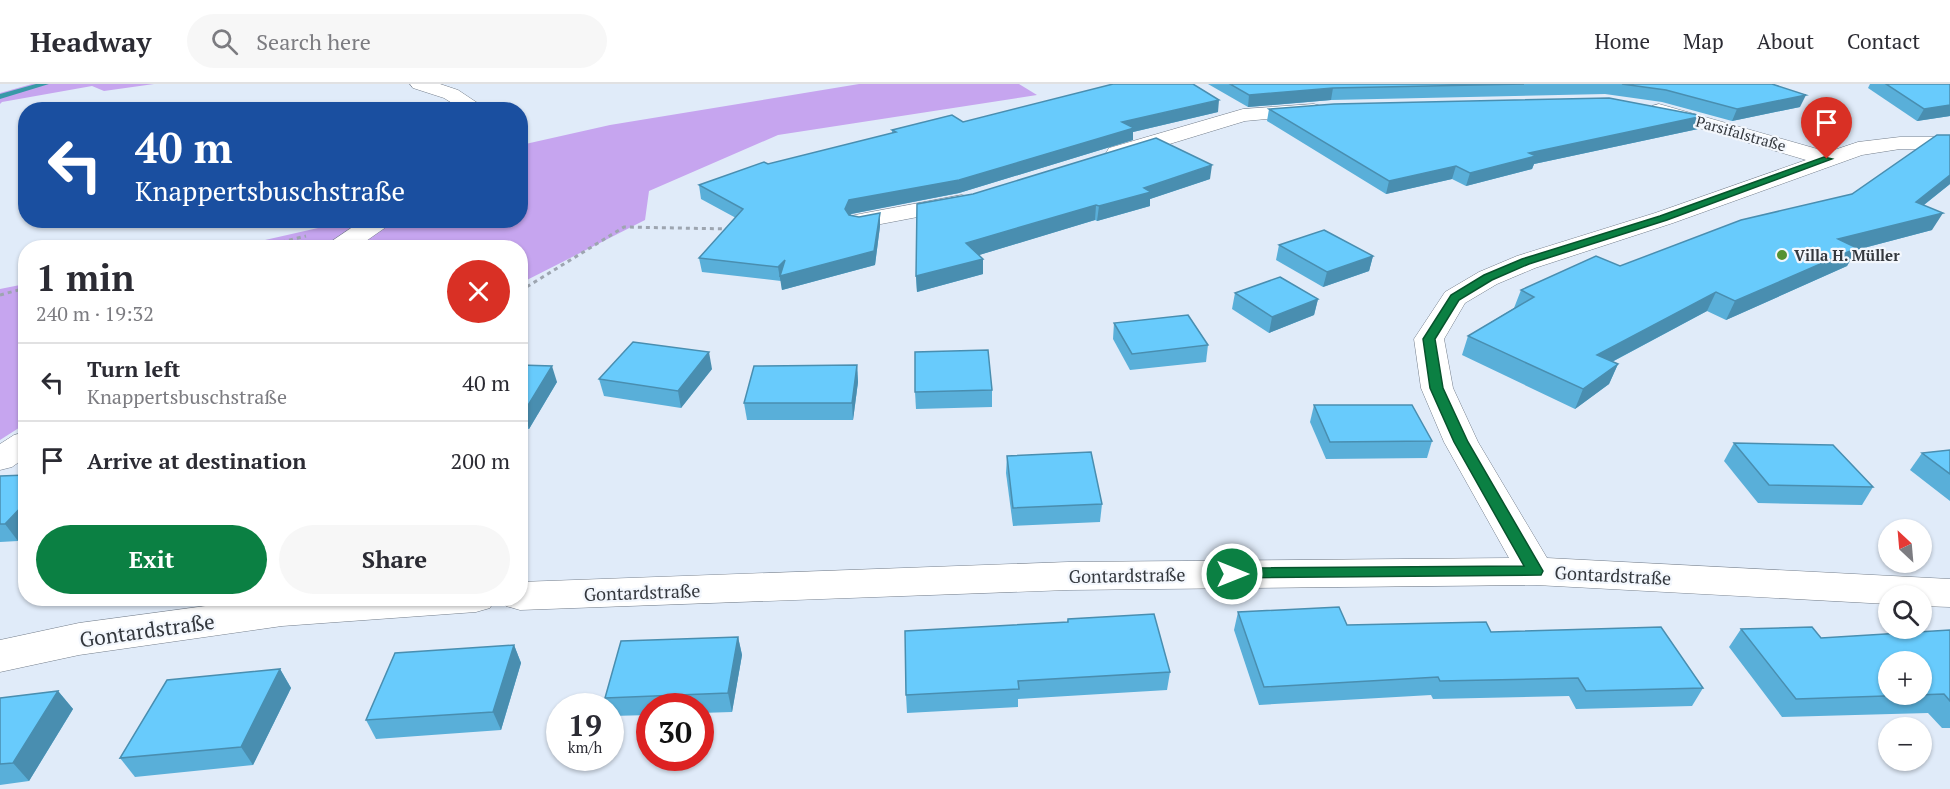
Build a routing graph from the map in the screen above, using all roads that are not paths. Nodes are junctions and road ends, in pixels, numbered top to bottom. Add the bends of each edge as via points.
1 (420, 84) edge
2 (464, 102) edge
3 (1223, 103) dead end
4 (1643, 106) edge
5 (1331, 108) edge
6 (1243, 115) junction
7 (1950, 143) edge
8 (1099, 159) edge
9 (1827, 159) junction
10 (987, 194) edge
11 (860, 221) edge
12 (368, 228) edge
13 (350, 240) edge
14 (18, 447) edge
15 (0, 459) edge
16 (1536, 571) junction
17 (1950, 593) edge
18 (528, 596) edge
19 (357, 606) edge
20 (0, 656) edge

1 - 2 street
3 - 6 street
4 - 9 street, Parsifalstraße
5 - 6 street
6 - 8 street
7 - 9 street via 1878,145
9 - 16 street via 1664,218 1526,262 1455,298 1429,339 1437,388 1461,442
10 - 11 street
12 - 13 street
14 - 15 street
16 - 17 street, Gontardstraße
16 - 18 street, Gontardstraße via 1068,576
19 - 20 street, Gontardstraße via 282,611 80,639

